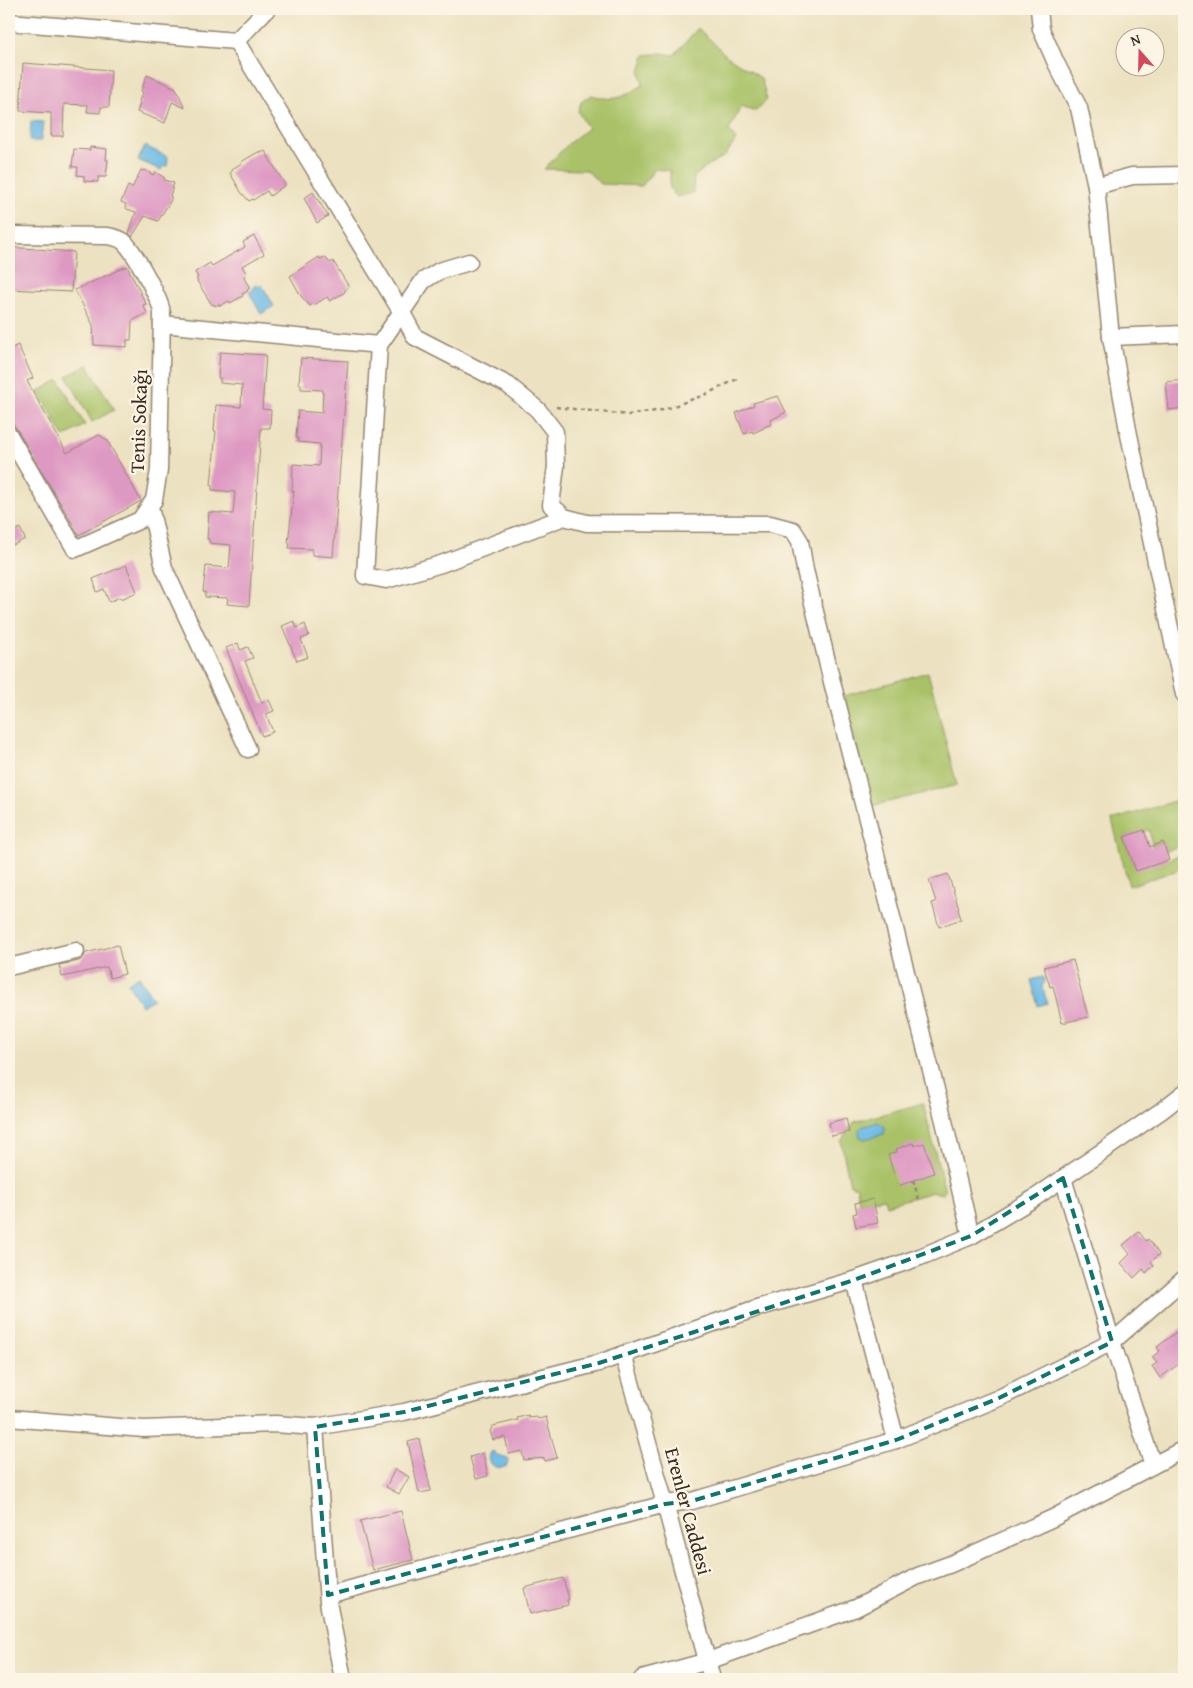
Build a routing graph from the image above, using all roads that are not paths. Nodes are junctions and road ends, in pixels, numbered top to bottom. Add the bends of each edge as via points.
1 (267, 9) edge
2 (1039, 9) edge
3 (9, 22) edge
4 (236, 41) junction
5 (1184, 175) edge
6 (1096, 186) junction
7 (9, 235) edge
8 (468, 262) dead end
9 (401, 311) junction
10 (162, 324) junction
11 (1184, 334) edge
12 (1111, 337) junction
13 (379, 345) junction
14 (9, 435) edge
15 (150, 507) junction
16 (564, 517) junction
17 (1184, 694) edge
18 (248, 749) dead end
19 (76, 951) dead end
20 (9, 967) edge
21 (1184, 1093) edge
22 (1062, 1178) junction
23 (971, 1236) junction
24 (1184, 1279) edge
25 (854, 1280) junction
26 (1112, 1342) junction
27 (623, 1354) junction
28 (9, 1418) edge
29 (315, 1427) junction
30 (896, 1440) junction
31 (1184, 1449) edge
32 (1154, 1465) junction
33 (666, 1504) junction
34 (328, 1594) junction
35 (708, 1661) junction
36 (344, 1679) edge
37 (642, 1679) edge
38 (712, 1679) edge

1 - 4 street
2 - 6 street via 1041,29 1079,108
3 - 4 street
4 - 9 street
5 - 6 street via 1132,176
6 - 12 street
7 - 10 street, Tenis Sokağı via 108,236 120,239 128,246 159,300
8 - 9 street via 439,271 423,281
9 - 13 street
9 - 16 street via 415,337 508,385 538,410 555,432 556,466 551,505
10 - 13 street
10 - 15 street, Tenis Sokağı via 158,470
11 - 12 street
12 - 17 street
13 - 16 street via 365,576 386,580 441,564
14 - 15 street via 75,549 140,520
15 - 18 street via 164,568
16 - 23 street via 587,523 770,524 793,530 800,541 832,682
19 - 20 street
21 - 22 street
22 - 23 street
22 - 26 street
23 - 25 street
24 - 26 street
25 - 27 street via 757,1308
25 - 30 street
26 - 30 street via 999,1398
26 - 32 street
27 - 29 street via 599,1363 404,1412
27 - 33 street, Erenler Caddesi
28 - 29 street via 144,1429 275,1424
29 - 34 street
30 - 33 street via 692,1501
31 - 32 street
32 - 35 street via 1053,1518 918,1576 856,1608
33 - 34 street
33 - 35 street, Erenler Caddesi
34 - 36 street
35 - 37 street
35 - 38 street, Erenler Caddesi

